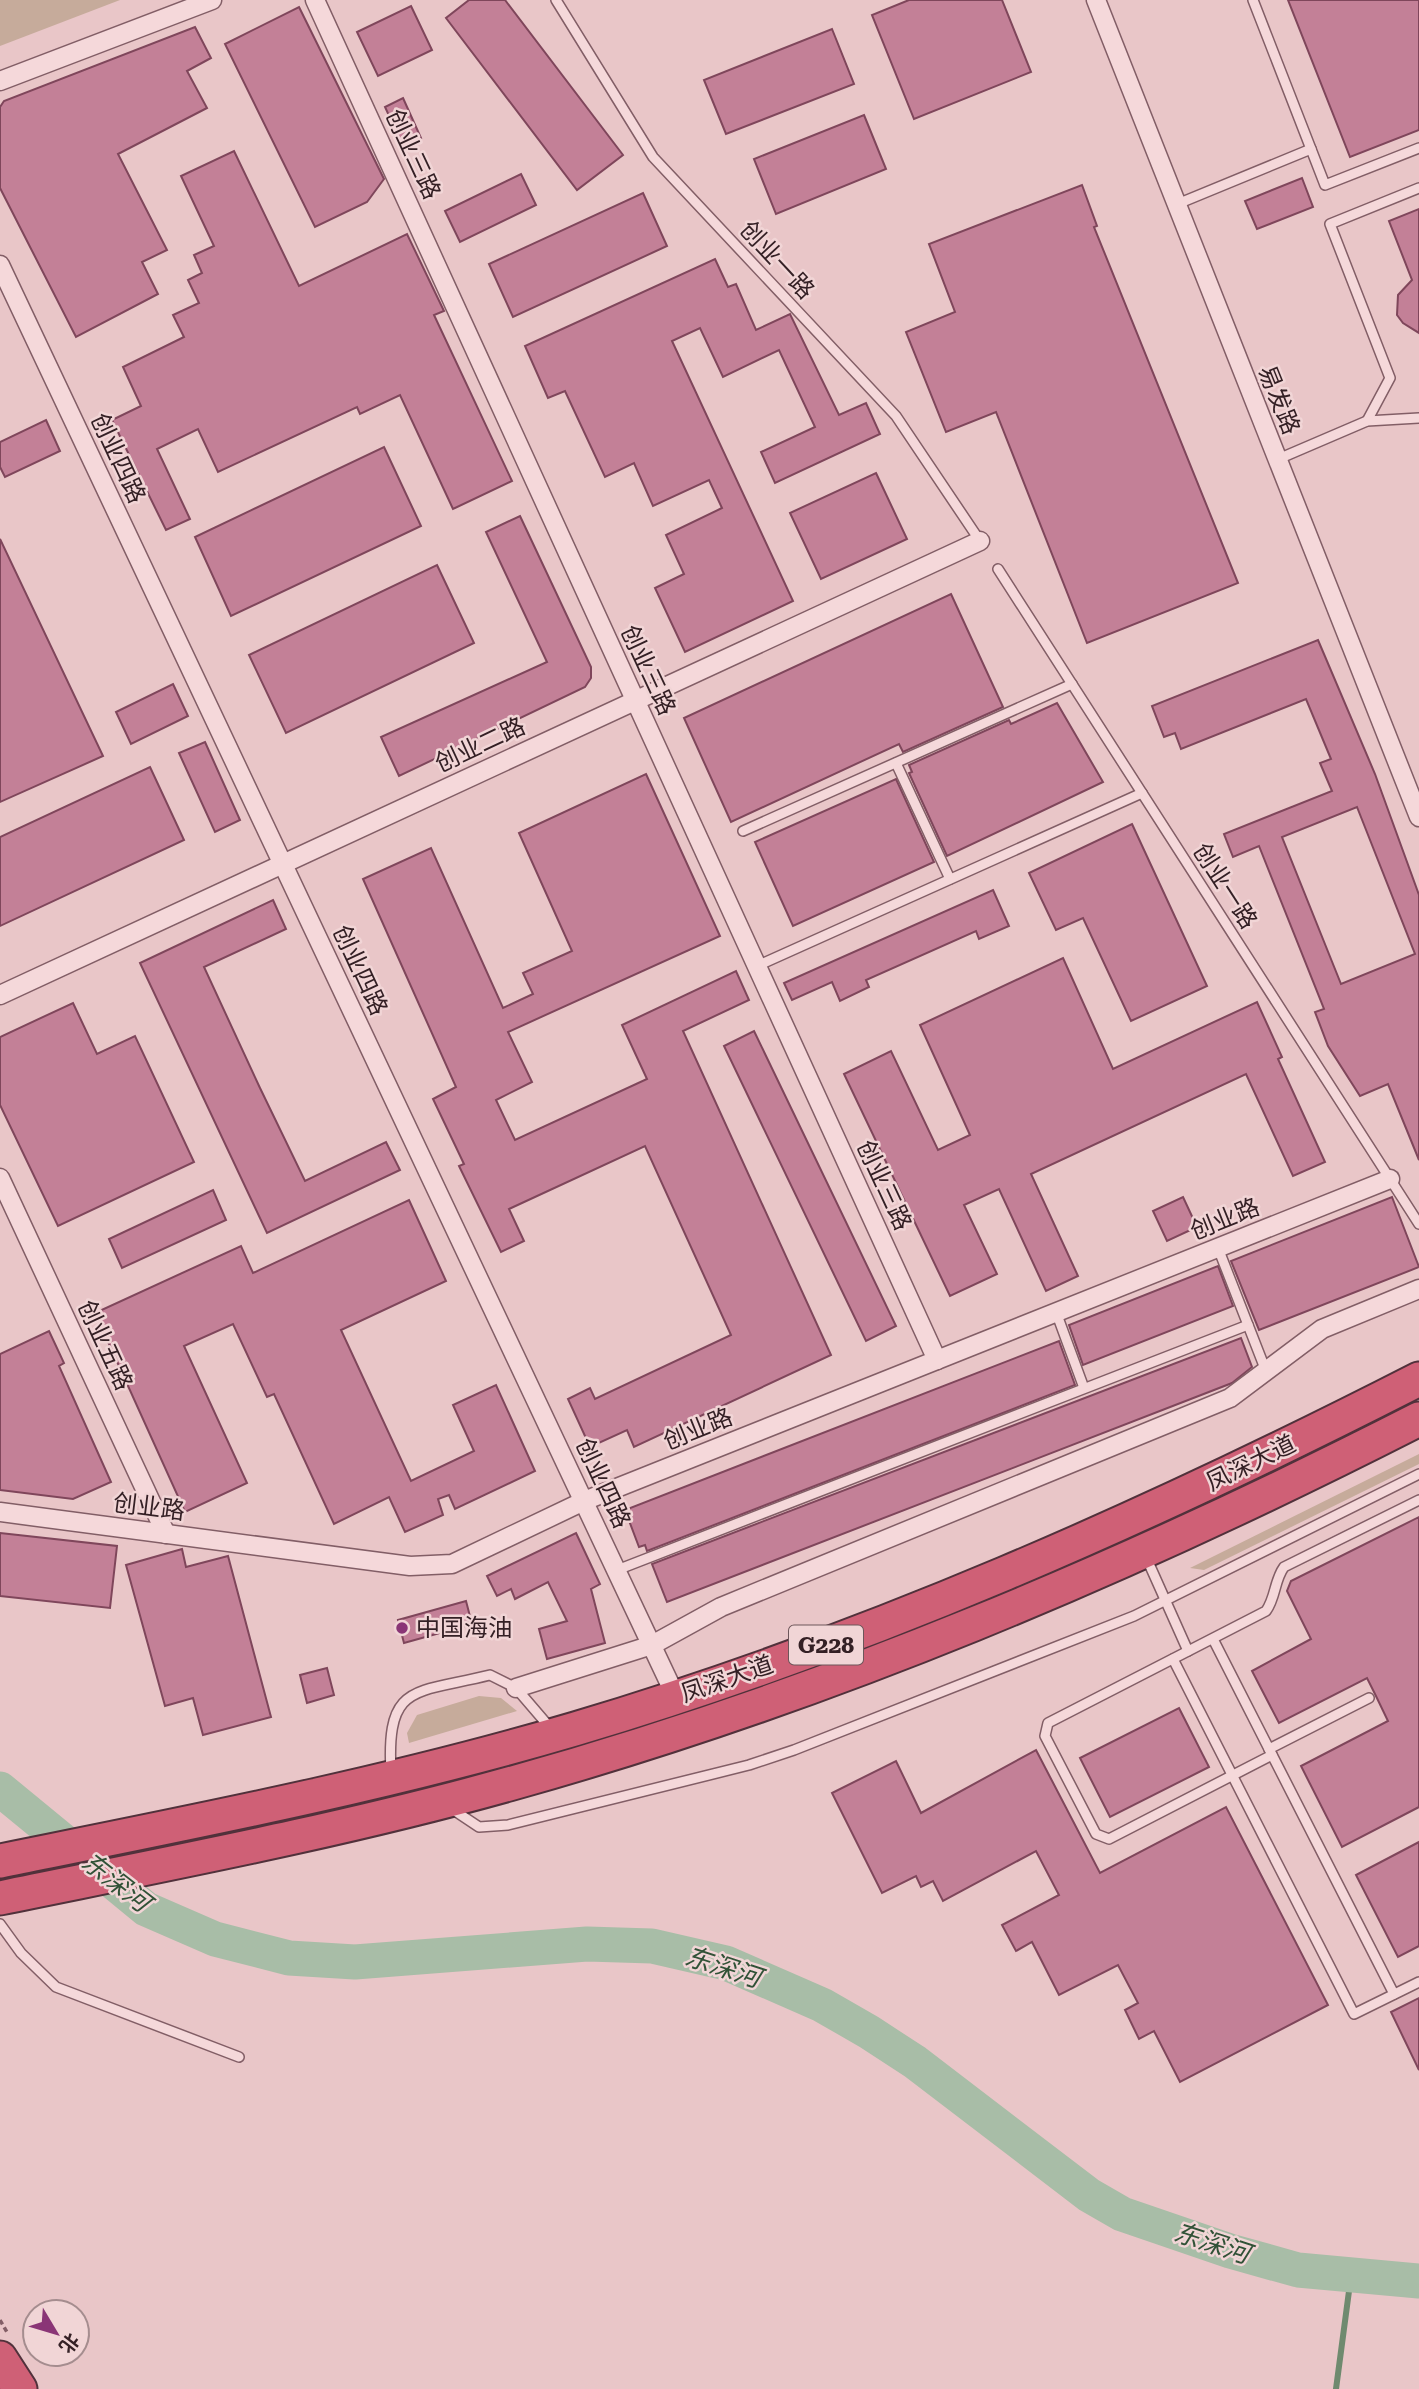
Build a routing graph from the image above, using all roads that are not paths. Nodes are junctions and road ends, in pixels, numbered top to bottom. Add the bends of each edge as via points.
1 (212, 0) edge
2 (315, 0) edge
3 (555, 0) edge
4 (1096, 0) edge
5 (1253, 0) edge
6 (0, 81) edge
7 (1419, 148) edge
8 (1311, 149) junction
9 (1419, 188) edge
10 (1175, 205) junction
11 (0, 265) edge
12 (1419, 418) edge
13 (1367, 421) junction
14 (1276, 460) junction
15 (980, 541) joint
16 (998, 569) dead end
17 (1072, 684) junction
18 (635, 701) junction
19 (896, 762) junction
20 (1142, 793) junction
21 (1419, 817) edge
22 (743, 831) dead end
23 (283, 864) junction
24 (950, 879) junction
25 (757, 966) junction
26 (0, 995) edge
27 (0, 1178) edge
28 (1390, 1179) junction
29 (1419, 1224) edge
30 (1218, 1248) junction
31 (1419, 1289) edge
32 (1056, 1312) junction
33 (1248, 1325) junction
34 (937, 1360) junction
35 (1266, 1371) junction
36 (1419, 1379) edge
37 (1084, 1388) junction
38 (1419, 1419) edge
39 (1419, 1474) edge
40 (1419, 1500) edge
41 (584, 1501) junction
42 (0, 1512) edge
43 (166, 1534) junction
44 (1144, 1552) junction
45 (617, 1570) junction
46 (1165, 1600) junction
47 (1213, 1639) junction
48 (652, 1645) junction
49 (1188, 1651) junction
50 (1172, 1659) junction
51 (516, 1688) junction
52 (676, 1697) junction
53 (1370, 1698) dead end
54 (555, 1734) junction
55 (1271, 1752) junction
56 (1232, 1775) junction
57 (391, 1779) junction
58 (445, 1801) junction
59 (0, 1861) edge
60 (3, 1906) edge
61 (1419, 1982) edge
62 (1394, 1994) junction
63 (239, 2057) dead end
64 (0, 2358) edge
65 (20, 2389) edge

1 - 6 street
2 - 18 street, 创业三路
3 - 15 lane, 创业一路 via 653,157 896,416
4 - 10 street, 易发路
5 - 8 lane
7 - 8 lane via 1325,185
8 - 10 lane
9 - 13 lane via 1329,224 1390,379
10 - 14 street, 易发路
11 - 23 street, 创业四路
12 - 13 lane
13 - 14 lane
14 - 21 street, 易发路
15 - 18 street, 创业二路
16 - 17 lane, 创业一路
17 - 19 lane
17 - 20 lane, 创业一路
18 - 23 street, 创业二路
18 - 25 street, 创业三路
19 - 22 lane
19 - 24 lane
20 - 24 lane
20 - 28 lane, 创业一路
23 - 26 street, 创业二路
23 - 41 street, 创业四路
24 - 25 lane
25 - 34 street, 创业三路
27 - 43 street, 创业五路
28 - 29 lane, 创业一路
28 - 30 street, 创业路
30 - 32 street, 创业路
30 - 33 lane
31 - 35 street via 1322,1329
32 - 34 street, 创业路
32 - 37 lane
33 - 35 lane
33 - 37 lane
34 - 41 street, 创业路
35 - 48 street via 1230,1398 720,1607
36 - 52 highway, 凤深大道 / G228 via 1211,1484 1017,1570 821,1647
37 - 45 lane
38 - 44 highway, 凤深大道 / G228
39 - 46 lane
40 - 47 lane via 1284,1567 1276,1577 1273,1601 1266,1611
41 - 43 street, 创业路 via 452,1564 430,1567
41 - 45 street, 创业四路
42 - 43 street, 创业路
44 - 46 lane
44 - 58 highway, 凤深大道 / G228 via 1006,1612 810,1688 661,1738
45 - 48 street, 创业四路
46 - 49 lane
46 - 58 lane via 749,1765 498,1827 470,1823
47 - 49 lane
47 - 55 lane
48 - 51 street
48 - 52 street, 创业四路
49 - 50 lane
50 - 56 lane
50 - 56 lane via 1048,1723 1045,1736 1096,1834 1109,1839
51 - 54 lane
51 - 57 lane via 490,1675 409,1695 393,1714
52 - 54 highway, 凤深大道 / G228
53 - 55 lane
54 - 57 highway, 凤深大道 / G228
55 - 56 lane
55 - 62 lane
56 - 62 lane via 1354,2014
57 - 59 highway, 凤深大道 / G228
58 - 60 highway, 凤深大道 / G228
60 - 63 lane via 20,1953 56,1987
61 - 62 lane
64 - 65 highway

